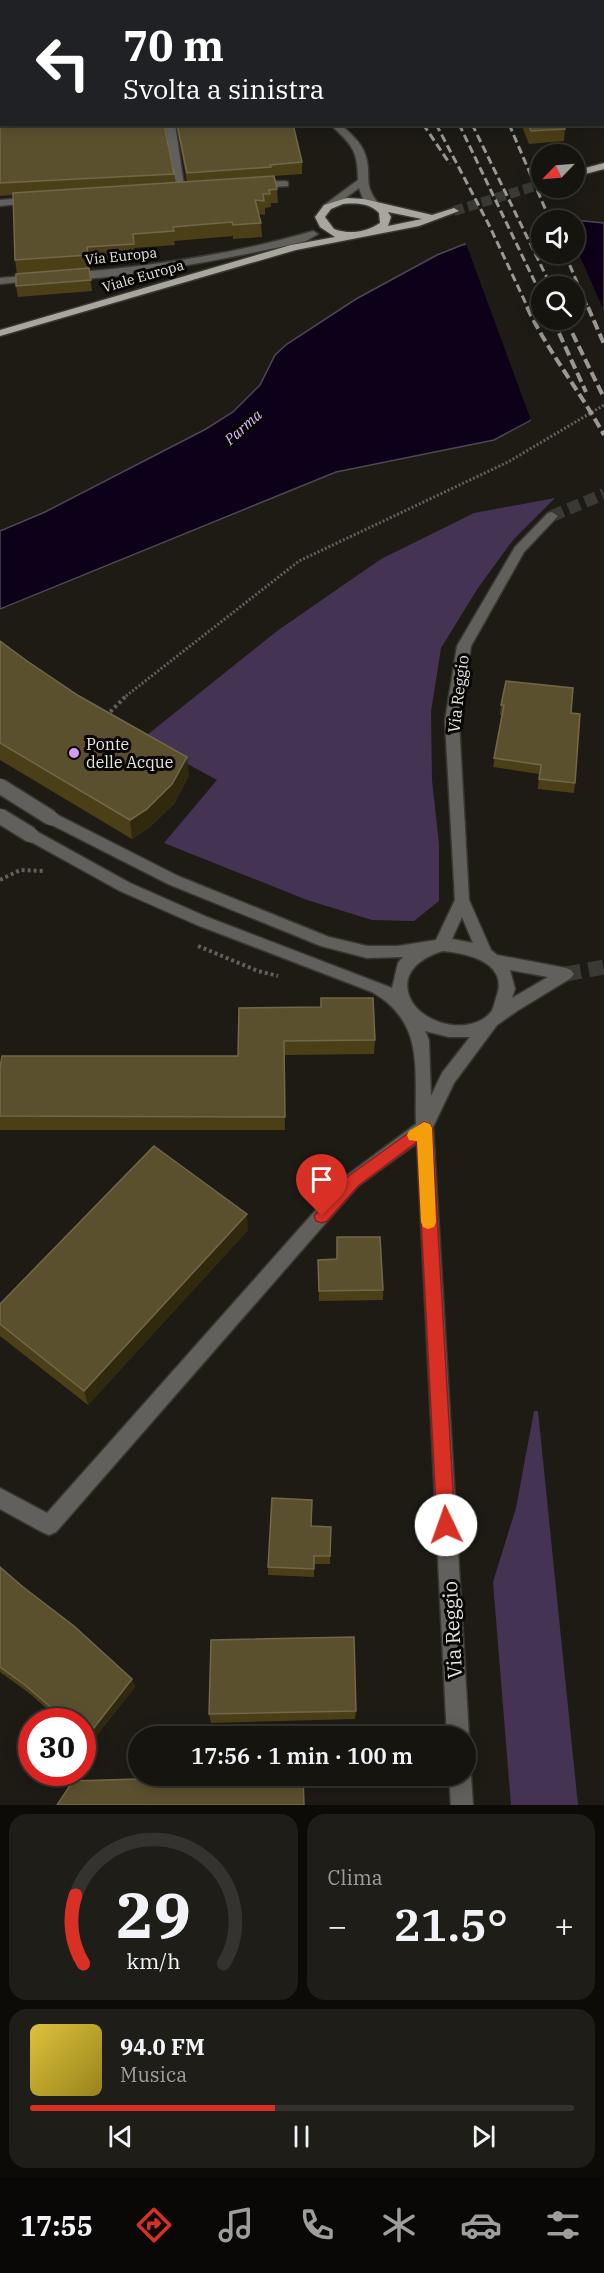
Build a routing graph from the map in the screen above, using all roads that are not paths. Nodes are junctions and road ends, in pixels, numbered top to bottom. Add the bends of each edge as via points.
1 (170, 126) edge
2 (336, 126) edge
3 (604, 167) edge
4 (585, 171) edge
5 (361, 182) junction
6 (285, 184) dead end
7 (250, 186) edge
8 (182, 190) junction
9 (193, 190) edge
10 (170, 191) edge
11 (45, 200) edge
12 (0, 202) edge
13 (376, 205) junction
14 (328, 206) junction
15 (454, 211) tunnel mouth
16 (441, 214) junction
17 (320, 216) junction
18 (313, 234) junction
19 (363, 234) junction
20 (295, 247) junction
21 (0, 281) edge
22 (0, 333) edge
23 (552, 516) tunnel mouth
24 (0, 786) edge
25 (0, 816) edge
26 (462, 900) junction
27 (437, 946) junction
28 (490, 957) junction
29 (411, 1013) junction
30 (495, 1017) junction
31 (424, 1128) junction
32 (0, 1498) edge
33 (457, 1726) edge
34 (461, 1786) edge
35 (462, 1805) edge

1 - 8 street
2 - 5 street via 360,153
3 - 4 street
5 - 13 street via 366,196
5 - 14 street
6 - 7 street
8 - 9 street
8 - 10 street
11 - 12 street
13 - 14 main road via 347,201
13 - 16 main road via 416,216
13 - 19 main road via 385,213 386,220 378,230
14 - 17 main road
15 - 16 main road
16 - 19 main road via 419,223
17 - 18 main road
17 - 19 main road via 322,224 331,231
18 - 20 main road
18 - 21 street, Via Europa via 157,268
19 - 20 main road
20 - 22 main road, Viale Europa
23 - 26 street, Via Reggio via 519,550 464,646 452,721
24 - 27 street, bridge via 51,818 173,880 316,938 367,952 404,952
25 - 29 street, bridge via 106,877 275,951 378,988
26 - 27 street, Via Reggio
26 - 28 street, Via Reggio
27 - 28 street via 465,945
27 - 29 street, Via Reggio via 413,957 401,974 400,994
28 - 30 street, Via Reggio via 506,977 507,986 507,996
28 - 30 street via 566,974
29 - 30 street via 431,1026 456,1031 481,1027
29 - 31 street, Via Reggio via 421,1040
30 - 31 street, Via Reggio via 448,1078
31 - 32 street via 352,1181 49,1525
31 - 33 street, Via Reggio
34 - 35 street

